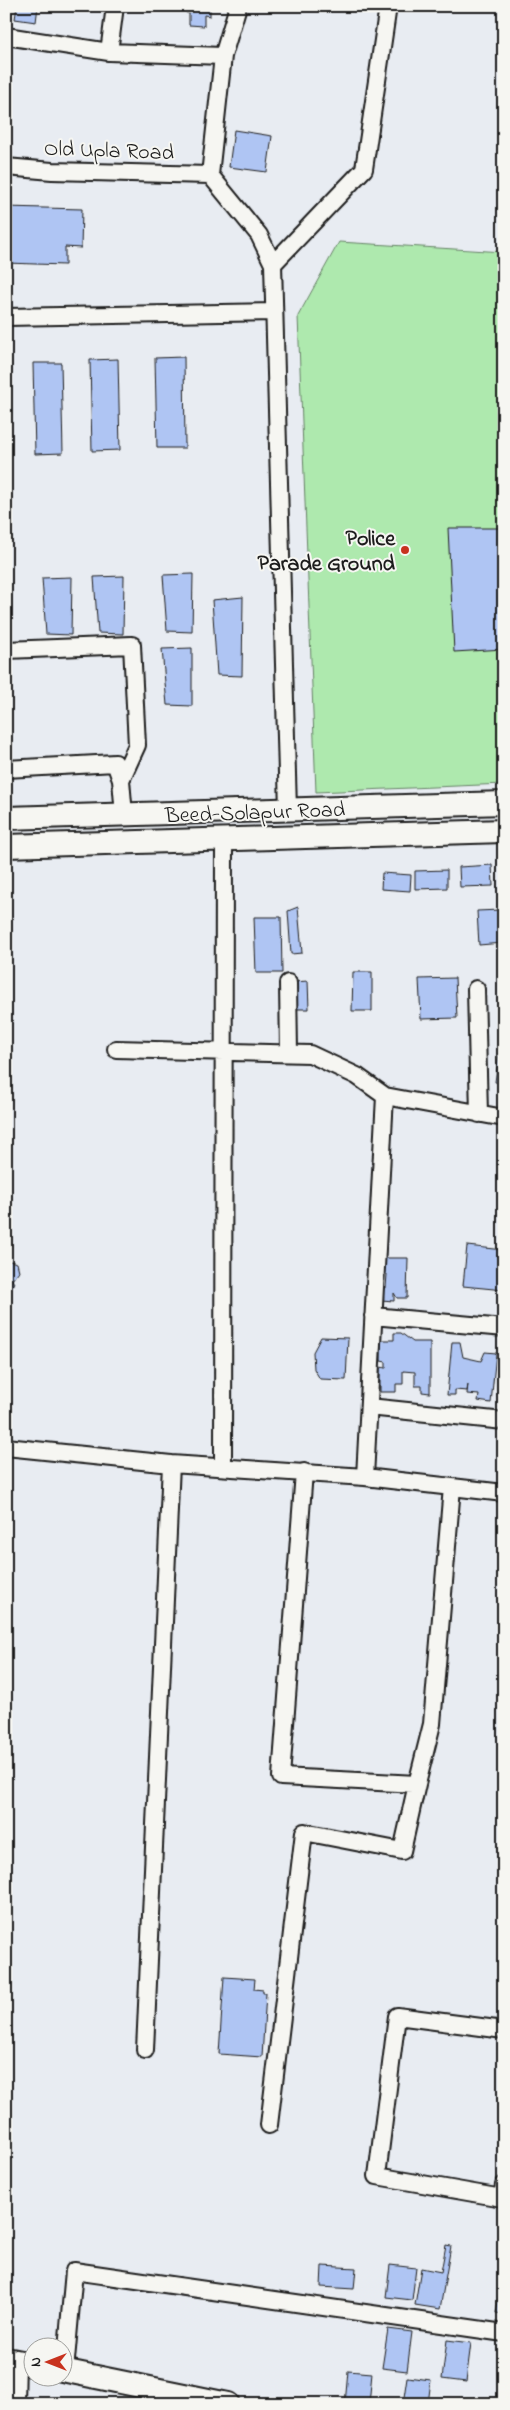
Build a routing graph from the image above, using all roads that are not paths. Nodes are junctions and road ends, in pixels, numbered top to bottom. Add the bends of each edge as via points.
1 (115, 6) edge
2 (238, 6) edge
3 (388, 6) edge
4 (6, 36) edge
5 (109, 52) junction
6 (223, 56) junction
7 (6, 167) edge
8 (210, 175) junction
9 (272, 264) junction
10 (274, 312) junction
11 (6, 317) edge
12 (6, 650) edge
13 (6, 769) edge
14 (121, 780) junction
15 (504, 803) edge
16 (288, 810) junction
17 (124, 815) junction
18 (6, 818) edge
19 (504, 831) edge
20 (224, 839) junction
21 (6, 846) edge
22 (288, 983) dead end
23 (476, 989) dead end
24 (116, 1050) dead end
25 (224, 1053) junction
26 (289, 1053) junction
27 (385, 1096) junction
28 (478, 1114) junction
29 (504, 1118) edge
30 (373, 1316) junction
31 (504, 1328) edge
32 (369, 1407) junction
33 (504, 1421) edge
34 (6, 1447) edge
35 (171, 1464) junction
36 (223, 1467) junction
37 (304, 1472) junction
38 (365, 1476) junction
39 (452, 1487) junction
40 (504, 1493) edge
41 (418, 1784) junction
42 (504, 2030) edge
43 (145, 2050) dead end
44 (269, 2125) dead end
45 (504, 2185) edge
46 (504, 2333) edge
47 (67, 2338) edge
48 (18, 2361) edge
49 (72, 2372) edge
50 (16, 2404) edge
51 (228, 2404) edge

1 - 5 street
2 - 6 street
3 - 9 street via 364,169
4 - 5 street
5 - 6 street
6 - 8 street
7 - 8 street, Old Upla Road
8 - 9 street via 259,236
9 - 10 street
10 - 11 street
10 - 16 street
12 - 14 street via 132,645 137,745
13 - 14 street via 115,763
14 - 17 street
15 - 16 main road, Beed-Solapur Road
16 - 17 main road, Beed-Solapur Road
17 - 18 main road, Beed-Solapur Road
19 - 20 main road, Beed-Solapur Road
20 - 21 main road, Beed-Solapur Road
20 - 25 street
22 - 26 street
23 - 28 street
24 - 25 street
25 - 26 street
25 - 36 street
26 - 27 street via 310,1054 357,1076
27 - 28 street
27 - 30 street
28 - 29 street
30 - 31 street
30 - 32 street
32 - 33 street
32 - 38 street
34 - 35 street
35 - 36 street
35 - 43 street
36 - 37 street
37 - 38 street
37 - 41 street via 281,1778
38 - 39 street
39 - 40 street
39 - 41 street via 432,1724
41 - 44 street via 402,1850 304,1832
42 - 45 street via 397,2016 377,2176 502,2198
46 - 47 street via 74,2270
48 - 50 street
49 - 51 main road

